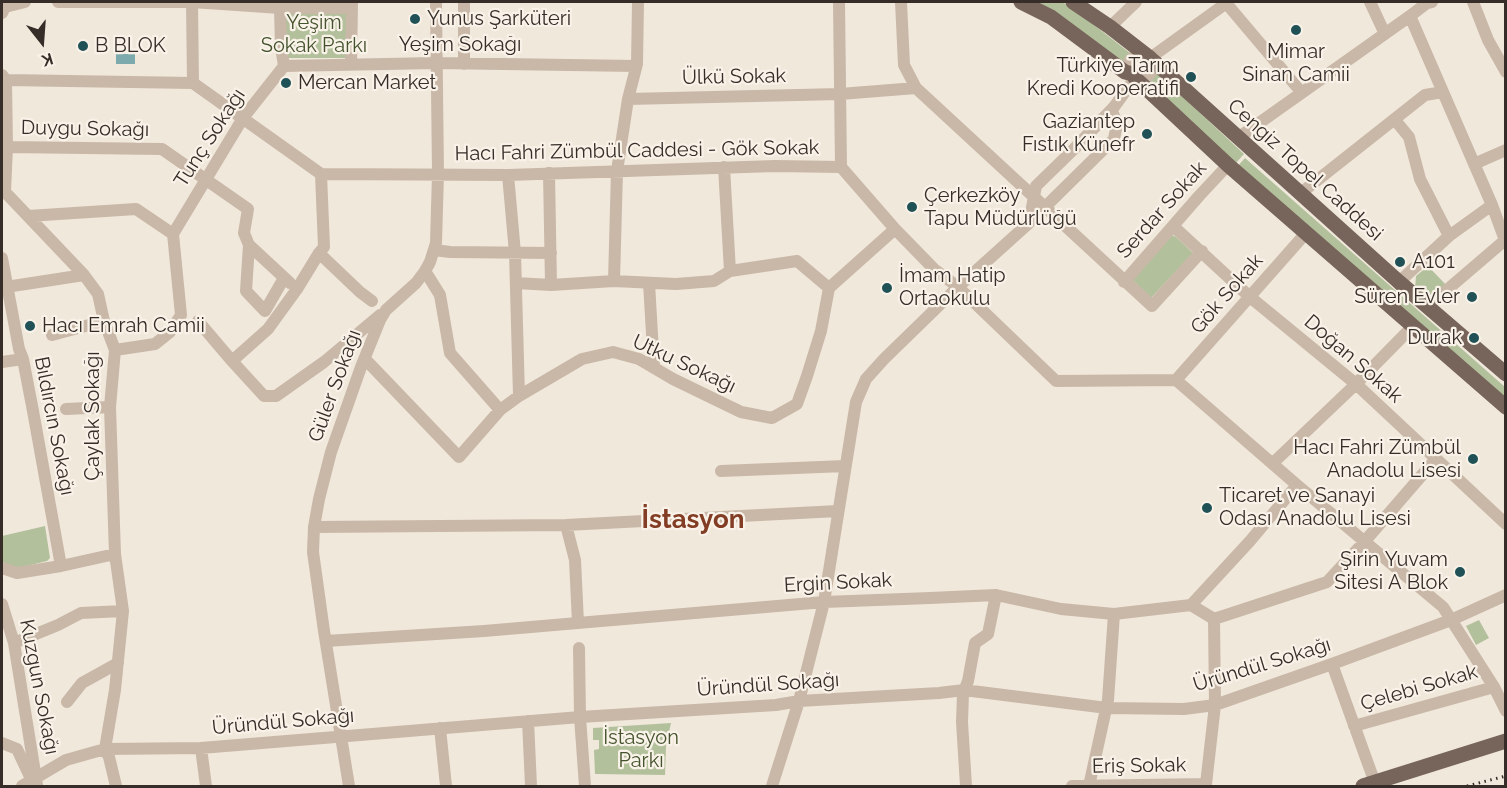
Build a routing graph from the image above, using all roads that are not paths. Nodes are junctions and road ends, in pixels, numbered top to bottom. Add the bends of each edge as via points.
1 (25, 2) edge
2 (57, 2) edge
3 (192, 2) edge
4 (436, 2) edge
5 (464, 2) edge
6 (638, 2) edge
7 (839, 2) edge
8 (901, 2) edge
9 (1021, 2) edge
10 (1073, 2) edge
11 (1136, 2) edge
12 (1227, 2) edge
13 (1370, 2) edge
14 (1432, 2) edge
15 (1473, 2) edge
16 (352, 5) edge
17 (280, 8) junction
18 (2, 13) edge
19 (1410, 16) junction
20 (1110, 27) junction
21 (1385, 34) junction
22 (1150, 58) junction
23 (436, 63) junction
24 (351, 64) junction
25 (464, 64) junction
26 (284, 66) junction
27 (636, 66) junction
28 (1506, 72) edge
29 (1132, 76) junction
30 (4, 78) edge
31 (193, 83) junction
32 (916, 88) junction
33 (1443, 92) junction
34 (1302, 93) junction
35 (840, 94) junction
36 (628, 99) junction
37 (1111, 110) junction
38 (243, 118) junction
39 (1395, 120) junction
40 (1238, 138) junction
41 (7, 147) junction
42 (1506, 150) edge
43 (1474, 164) junction
44 (1228, 165) junction
45 (724, 167) junction
46 (842, 167) junction
47 (617, 171) junction
48 (549, 173) junction
49 (321, 174) junction
50 (438, 174) junction
51 (508, 175) junction
52 (205, 179) junction
53 (1301, 193) junction
54 (3, 194) edge
55 (1034, 198) junction
56 (1492, 205) junction
57 (1045, 208) junction
58 (28, 216) junction
59 (1029, 223) junction
60 (1173, 226) junction
61 (895, 229) junction
62 (1306, 233) junction
63 (173, 234) junction
64 (1449, 236) junction
65 (1505, 242) edge
66 (249, 245) junction
67 (434, 250) junction
68 (1202, 251) junction
69 (319, 253) junction
70 (515, 253) junction
71 (551, 253) junction
72 (2, 258) edge
73 (425, 271) junction
74 (730, 271) junction
75 (84, 275) junction
76 (285, 278) junction
77 (614, 281) junction
78 (649, 282) junction
79 (1124, 282) junction
80 (1399, 282) junction
81 (516, 283) junction
82 (551, 285) junction
83 (6, 287) junction
84 (958, 287) junction
85 (829, 288) junction
86 (297, 289) junction
87 (1250, 297) junction
88 (372, 301) dead end
89 (1427, 307) junction
90 (386, 310) junction
91 (104, 321) junction
92 (198, 321) dead end
93 (1413, 326) junction
94 (52, 335) dead end
95 (115, 350) junction
96 (23, 359) junction
97 (365, 359) junction
98 (2, 362) edge
99 (232, 362) junction
100 (654, 368) junction
101 (1506, 374) edge
102 (1176, 380) junction
103 (1356, 384) junction
104 (519, 396) junction
105 (110, 407) junction
106 (1506, 407) edge
107 (66, 409) dead end
108 (500, 410) junction
109 (1435, 460) junction
110 (1273, 463) junction
111 (845, 466) junction
112 (721, 471) dead end
113 (1297, 484) junction
114 (838, 511) junction
115 (1506, 524) edge
116 (566, 525) junction
117 (314, 527) junction
118 (1365, 541) junction
119 (115, 554) junction
120 (61, 566) junction
121 (2, 568) edge
122 (1506, 594) edge
123 (996, 595) junction
124 (824, 602) junction
125 (2, 605) edge
126 (1191, 605) junction
127 (123, 611) junction
128 (1114, 614) junction
129 (1214, 619) junction
130 (1451, 620) junction
131 (578, 624) junction
132 (325, 636) junction
133 (14, 643) junction
134 (579, 648) dead end
135 (118, 663) junction
136 (1332, 664) junction
137 (1494, 687) junction
138 (964, 690) junction
139 (799, 701) junction
140 (67, 702) dead end
141 (1215, 705) junction
142 (1107, 708) junction
143 (1506, 711) edge
144 (580, 717) junction
145 (528, 721) junction
146 (1354, 726) junction
147 (440, 728) junction
148 (342, 736) junction
149 (1506, 741) edge
150 (2, 743) edge
151 (201, 748) junction
152 (105, 749) junction
153 (32, 783) edge
154 (1369, 785) edge
155 (116, 786) edge
156 (206, 786) edge
157 (349, 786) edge
158 (446, 786) edge
159 (531, 786) edge
160 (585, 786) edge
161 (772, 786) edge
162 (966, 786) edge
163 (1072, 786) edge
164 (1089, 786) edge

1 - 18 street via 5,7
2 - 3 street
3 - 17 street
3 - 31 street
4 - 23 street
5 - 25 street
6 - 27 street
7 - 35 street
8 - 32 street via 903,65
9 - 29 main road via 1051,16
10 - 20 main road, Cengiz Topel Caddesi
11 - 20 street
12 - 22 street
12 - 34 street
13 - 21 street
14 - 19 street
15 - 28 street
16 - 17 street
16 - 24 street
17 - 26 street
19 - 21 street
19 - 33 street
20 - 22 main road, Cengiz Topel Caddesi
21 - 34 street
22 - 29 street via 1150,75 1143,79
22 - 29 street via 1132,58 1128,65
22 - 40 main road, Cengiz Topel Caddesi
23 - 24 street, Yeşim Sokağı
23 - 25 street, Yeşim Sokağı
23 - 50 street
24 - 26 street, Yeşim Sokağı
25 - 27 street, Yeşim Sokağı
26 - 38 street, Tunç Sokağı
27 - 36 street
29 - 37 street
29 - 44 main road
30 - 31 street
30 - 41 street, Çaylak Sokağı
31 - 38 street
32 - 35 street
32 - 55 street
33 - 39 street via 1425,95
33 - 43 street
34 - 40 street
35 - 36 street, Ülkü Sokak
35 - 46 street
36 - 47 street
37 - 55 street via 1036,186
37 - 57 street via 1116,120 1114,139
38 - 49 street
38 - 52 street, Tunç Sokağı
39 - 53 street
39 - 64 street via 1409,137 1420,179
40 - 53 main road, Cengiz Topel Caddesi
41 - 52 street, Duygu Sokağı via 162,149
41 - 54 street, Çaylak Sokağı
42 - 43 street
43 - 56 street
44 - 60 street, Serdar Sokak
44 - 62 main road
45 - 46 street, Hacı Fahri Zümbül Caddesi - Gök Sokak
45 - 47 street, Hacı Fahri Zümbül Caddesi - Gök Sokak
45 - 74 street
46 - 61 street, Hacı Fahri Zümbül Caddesi - Gök Sokak
47 - 48 street, Hacı Fahri Zümbül Caddesi - Gök Sokak
47 - 77 street
48 - 51 street, Hacı Fahri Zümbül Caddesi - Gök Sokak
48 - 71 street
49 - 50 street, Hacı Fahri Zümbül Caddesi - Gök Sokak
49 - 69 street via 324,248
50 - 51 street, Hacı Fahri Zümbül Caddesi - Gök Sokak
50 - 67 street, Güler Sokağı
51 - 70 street
52 - 63 street, Tunç Sokağı
52 - 66 street, Duygu Sokağı via 248,209 244,233
53 - 80 main road, Cengiz Topel Caddesi
54 - 58 street, Çaylak Sokağı
55 - 57 street
55 - 59 street
56 - 64 street
56 - 65 street
57 - 59 street
57 - 79 street
58 - 63 street via 136,209
58 - 75 street, Çaylak Sokağı
59 - 84 street
60 - 68 street, Doğan Sokak
60 - 79 street, Serdar Sokak
61 - 84 street, Hacı Fahri Zümbül Caddesi - Gök Sokak via 934,269
61 - 85 street
62 - 87 street, Gök Sokak
62 - 93 main road
63 - 95 street via 181,315 170,332 155,344
64 - 80 street
65 - 89 street
66 - 76 street
66 - 76 street, Duygu Sokağı via 246,291 265,311
67 - 70 street
67 - 73 street, Güler Sokağı
68 - 79 street via 1152,306
68 - 87 street, Doğan Sokak
69 - 86 street
69 - 88 street
70 - 71 street
70 - 81 street
71 - 82 street
72 - 83 street, Bıldırcın Sokağı
73 - 90 street, Güler Sokağı
73 - 108 street via 440,295 450,353
74 - 78 street via 714,281
74 - 85 street via 797,261
75 - 83 street
75 - 91 street, Çaylak Sokağı via 98,294
76 - 86 street
77 - 78 street
77 - 82 street
78 - 100 street
80 - 89 main road, Cengiz Topel Caddesi
81 - 82 street
81 - 104 street
83 - 96 street, Bıldırcın Sokağı
84 - 102 street, Hacı Fahri Zümbül Caddesi - Gök Sokak via 1056,381
84 - 111 street via 866,379 855,402
85 - 100 street, Utku Sokağı via 821,331 797,404 772,417 741,412
86 - 99 street via 268,329
87 - 102 street, Gök Sokak
87 - 103 street, Doğan Sokak
89 - 101 main road, Cengiz Topel Caddesi
90 - 97 street, Güler Sokağı
90 - 99 street via 276,396 264,396
91 - 94 street
91 - 95 street, Çaylak Sokağı
92 - 99 street
93 - 103 street
93 - 106 main road
95 - 105 street, Çaylak Sokağı
96 - 98 street
96 - 120 street, Bıldırcın Sokağı
97 - 108 street, Utku Sokağı via 459,457
97 - 117 street, Güler Sokağı via 331,452
100 - 104 street, Utku Sokağı via 613,352 582,359
102 - 110 street
103 - 109 street, Doğan Sokak
103 - 110 street
104 - 108 street, Utku Sokağı
105 - 107 street
105 - 119 street, Çaylak Sokağı
109 - 115 street, Doğan Sokak
109 - 118 street
110 - 113 street
111 - 112 street
111 - 114 street
113 - 118 street
113 - 126 street
114 - 116 street
114 - 124 street
116 - 117 street
116 - 131 street via 574,560
117 - 132 street, Güler Sokağı via 313,552
118 - 129 street via 1327,582
118 - 130 street via 1443,607
119 - 120 street
119 - 127 street, Çaylak Sokağı
120 - 121 street via 16,573
122 - 130 street, Üründül Sokağı
123 - 124 street, Ergin Sokak
123 - 128 street, Ergin Sokak via 1061,609
123 - 138 street via 988,634 975,643
124 - 131 street, Ergin Sokak
124 - 139 street
125 - 133 street, Kuzgun Sokağı
126 - 128 street, Ergin Sokak
126 - 129 street
127 - 133 street via 81,613
127 - 135 street, Çaylak Sokağı
128 - 142 street
129 - 141 street
130 - 136 street, Üründül Sokağı
130 - 137 street
131 - 132 street, Ergin Sokak
132 - 148 street, Güler Sokağı
133 - 153 street, Kuzgun Sokağı
134 - 144 street
135 - 140 street via 82,682
135 - 152 street, Çaylak Sokağı
136 - 141 street, Üründül Sokağı
136 - 146 street
137 - 143 street
137 - 146 street, Çelebi Sokak
138 - 139 street, Üründül Sokağı
138 - 142 street, Üründül Sokağı
138 - 162 street
139 - 144 street, Üründül Sokağı
139 - 161 street
141 - 142 street, Üründül Sokağı via 1184,709
141 - 164 street, Eriş Sokak via 1206,784
142 - 164 street
144 - 145 street, Üründül Sokağı
144 - 160 street
145 - 147 street, Üründül Sokağı
145 - 159 street
146 - 154 street
147 - 148 street, Üründül Sokağı
147 - 158 street
148 - 151 street, Üründül Sokağı
148 - 157 street, Güler Sokağı
149 - 154 main road
150 - 153 street via 17,748
151 - 152 street, Üründül Sokağı
151 - 156 street
152 - 153 street, Üründül Sokağı via 66,760
152 - 155 street, Çaylak Sokağı
163 - 164 street, Eriş Sokak

